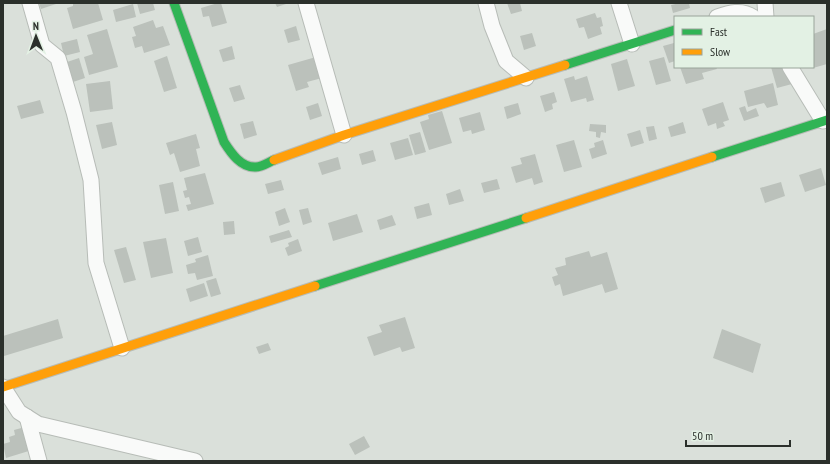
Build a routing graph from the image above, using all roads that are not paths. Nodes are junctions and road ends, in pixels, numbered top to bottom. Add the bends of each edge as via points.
1 (30, 3) edge
2 (174, 3) edge
3 (306, 3) edge
4 (486, 3) edge
5 (619, 3) edge
6 (765, 3) edge
7 (720, 16) edge
8 (750, 16) edge
9 (766, 16) edge
10 (674, 30) edge
11 (632, 44) junction
12 (791, 68) edge
13 (526, 78) junction
14 (825, 120) edge
15 (344, 135) junction
16 (122, 348) junction
17 (3, 387) edge
18 (27, 417) junction
19 (39, 461) edge
20 (195, 461) edge

1 - 16 street via 42,45 58,58 74,112 91,180 96,263
2 - 15 street via 224,142 235,159 245,165 256,167
3 - 15 street
4 - 13 street via 506,61
5 - 11 street
6 - 9 street
7 - 8 street via 740,12
10 - 11 street
11 - 13 street
12 - 14 street
13 - 15 street
14 - 16 street
16 - 17 street
17 - 18 street via 19,412
18 - 19 street
18 - 20 street via 38,424

